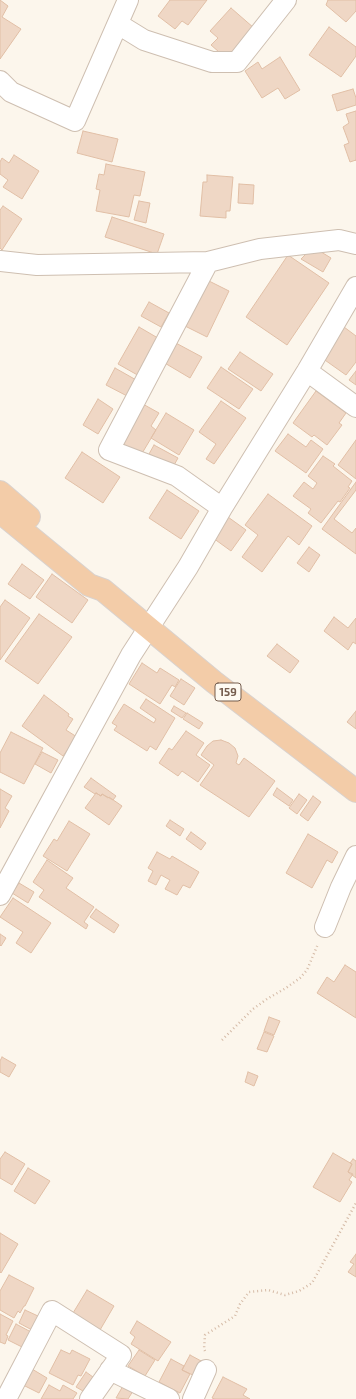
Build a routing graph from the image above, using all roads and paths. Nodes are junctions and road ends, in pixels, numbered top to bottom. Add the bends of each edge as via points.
1 (128, 0) edge
2 (286, 0) edge
3 (118, 24) junction
4 (0, 81) edge
5 (356, 244) edge
6 (0, 261) edge
7 (208, 262) junction
8 (356, 287) edge
9 (307, 372) junction
10 (356, 407) edge
11 (0, 492) edge
12 (222, 508) junction
13 (0, 512) edge
14 (103, 590) junction
15 (148, 627) junction
16 (356, 790) edge
17 (356, 856) edge
18 (0, 895) edge
19 (325, 927) joint
20 (222, 1040) dead end
21 (356, 1203) edge
22 (110, 1370) junction
23 (206, 1370) joint
24 (6, 1399) edge
25 (90, 1399) edge
26 (169, 1399) edge
27 (193, 1399) edge

1 - 3 street
2 - 3 street via 237,62 212,62 144,40
3 - 4 street via 75,121 11,92
5 - 7 street via 339,240 260,249
6 - 7 street via 37,265
7 - 12 street via 109,450 177,476
8 - 9 street
9 - 10 street
9 - 12 street
11 - 14 highway, 159 via 97,576
12 - 15 street via 188,567
13 - 14 highway, 159 via 89,585
14 - 15 highway, 159
15 - 16 highway, 159 via 214,682
15 - 18 street
17 - 19 street
19 - 20 path via 307,970 300,978 253,1009
21 - 23 path via 312,1283 286,1295 268,1290 250,1292 240,1304 235,1316 206,1335
22 - 24 street via 121,1355 52,1311
22 - 25 street
22 - 26 street
23 - 27 street

